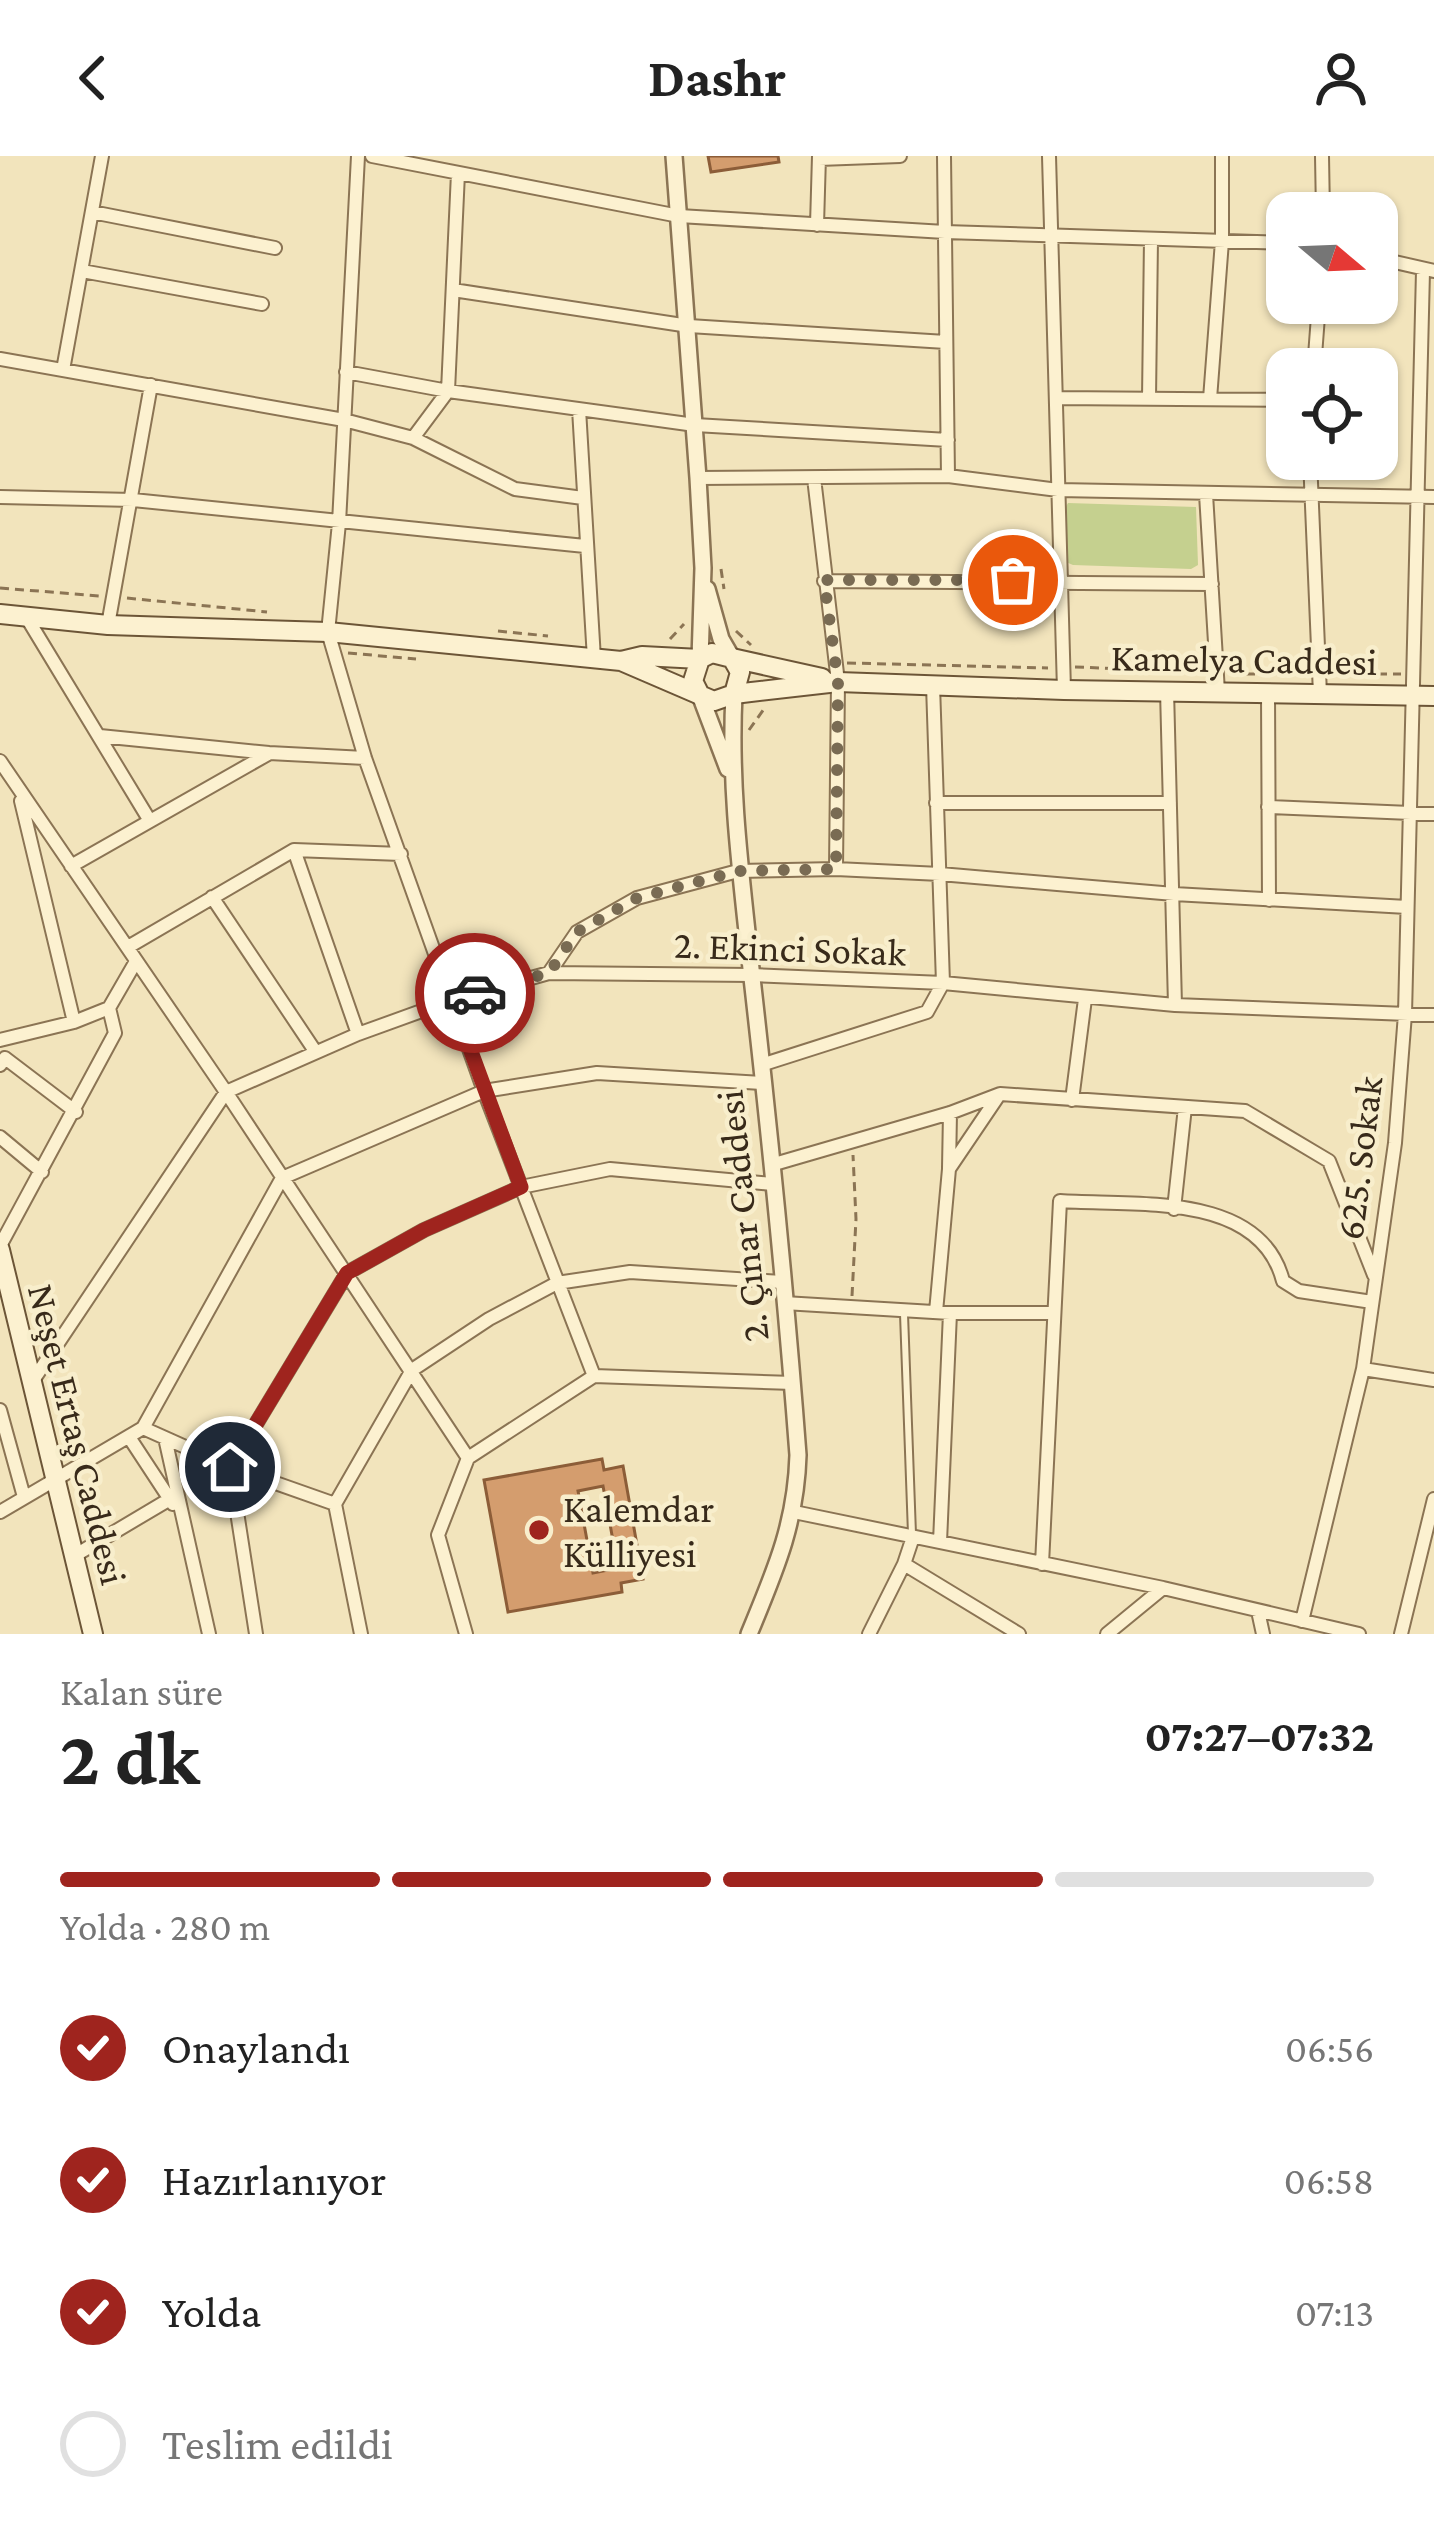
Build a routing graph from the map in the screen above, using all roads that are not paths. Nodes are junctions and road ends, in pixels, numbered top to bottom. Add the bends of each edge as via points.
1 (102, 156) edge
2 (358, 156) edge
3 (372, 156) edge
4 (674, 156) edge
5 (900, 156) edge
6 (944, 156) edge
7 (1049, 156) edge
8 (1222, 156) edge
9 (1322, 156) edge
10 (819, 158) edge
11 (458, 172) junction
12 (1323, 192) edge
13 (92, 212) junction
14 (679, 216) junction
15 (817, 225) junction
16 (945, 232) junction
17 (1052, 236) junction
18 (1151, 239) junction
19 (1222, 241) junction
20 (1266, 242) edge
21 (274, 248) dead end
22 (1398, 263) edge
23 (1428, 271) edge
24 (82, 272) junction
25 (453, 290) junction
26 (262, 304) dead end
27 (689, 326) junction
28 (946, 342) junction
29 (0, 359) edge
30 (63, 370) junction
31 (346, 372) junction
32 (151, 385) junction
33 (448, 391) junction
34 (1056, 398) junction
35 (1149, 399) junction
36 (1210, 399) junction
37 (1266, 400) edge
38 (1434, 404) edge
39 (1418, 405) junction
40 (579, 409) junction
41 (344, 420) junction
42 (695, 424) junction
43 (413, 438) junction
44 (948, 440) junction
45 (948, 476) junction
46 (698, 478) junction
47 (814, 478) junction
48 (1309, 480) edge
49 (1058, 490) junction
50 (1206, 494) junction
51 (1309, 496) junction
52 (0, 497) edge
53 (1434, 497) edge
54 (583, 498) junction
55 (1415, 498) junction
56 (133, 500) junction
57 (339, 524) junction
58 (585, 546) junction
59 (703, 568) junction
60 (824, 580) junction
61 (1060, 580) junction
62 (1414, 580) junction
63 (1434, 580) edge
64 (1212, 584) junction
65 (0, 614) edge
66 (27, 618) junction
67 (108, 625) junction
68 (328, 632) junction
69 (731, 658) junction
70 (594, 659) junction
71 (700, 659) junction
72 (621, 662) junction
73 (838, 682) junction
74 (932, 686) junction
75 (1064, 690) junction
76 (1167, 690) junction
77 (1218, 692) junction
78 (734, 694) junction
79 (1268, 694) junction
80 (1320, 694) junction
81 (700, 695) junction
82 (1424, 695) edge
83 (100, 736) junction
84 (269, 754) junction
85 (365, 758) junction
86 (0, 761) edge
87 (732, 783) junction
88 (20, 795) junction
89 (936, 803) junction
90 (1171, 803) junction
91 (1268, 807) junction
92 (1411, 814) junction
93 (1434, 814) edge
94 (150, 821) junction
95 (294, 850) junction
96 (400, 854) junction
97 (70, 866) junction
98 (836, 869) junction
99 (738, 871) junction
100 (940, 874) junction
101 (1174, 894) junction
102 (212, 897) junction
103 (1269, 900) junction
104 (1407, 907) junction
105 (128, 947) junction
106 (135, 963) junction
107 (549, 973) junction
108 (752, 975) junction
109 (943, 983) junction
110 (1085, 999) junction
111 (452, 1000) junction
112 (1175, 1005) junction
113 (109, 1008) junction
114 (1405, 1014) junction
115 (1434, 1015) edge
116 (74, 1022) junction
117 (358, 1034) junction
118 (0, 1040) edge
119 (315, 1051) junction
120 (3, 1062) edge
121 (762, 1074) junction
122 (484, 1090) junction
123 (226, 1092) junction
124 (1000, 1094) junction
125 (1072, 1100) junction
126 (1185, 1107) junction
127 (76, 1112) junction
128 (950, 1113) junction
129 (0, 1137) edge
130 (771, 1165) junction
131 (950, 1169) junction
132 (42, 1172) junction
133 (282, 1178) junction
134 (772, 1184) junction
135 (521, 1187) junction
136 (1174, 1209) junction
137 (0, 1248) edge
138 (347, 1273) junction
139 (1375, 1276) junction
140 (782, 1282) junction
141 (556, 1283) junction
142 (1372, 1303) junction
143 (784, 1304) junction
144 (904, 1310) junction
145 (943, 1312) junction
146 (1052, 1313) junction
147 (412, 1370) junction
148 (1363, 1370) junction
149 (594, 1376) junction
150 (1434, 1380) edge
151 (31, 1382) junction
152 (793, 1383) junction
153 (0, 1410) edge
154 (143, 1428) junction
155 (129, 1437) junction
156 (165, 1438) junction
157 (468, 1458) junction
158 (230, 1467) junction
159 (55, 1480) junction
160 (24, 1498) junction
161 (170, 1499) junction
162 (1434, 1499) edge
163 (335, 1504) junction
164 (0, 1512) edge
165 (794, 1512) junction
166 (184, 1520) junction
167 (913, 1537) junction
168 (940, 1542) junction
169 (74, 1556) junction
170 (904, 1564) junction
171 (1042, 1564) junction
172 (1163, 1588) junction
173 (1258, 1611) junction
174 (1302, 1621) junction
175 (93, 1634) edge
176 (209, 1634) edge
177 (256, 1634) edge
178 (362, 1634) edge
179 (466, 1634) edge
180 (749, 1634) edge
181 (869, 1634) edge
182 (1019, 1634) edge
183 (1106, 1634) edge
184 (1263, 1634) edge
185 (1359, 1634) edge
186 (1401, 1634) edge

1 - 13 street
2 - 31 street
3 - 11 street
4 - 14 street
5 - 10 street
6 - 16 street
7 - 17 street
8 - 19 street
9 - 12 street
10 - 15 street
11 - 14 street
11 - 25 street
13 - 21 street
13 - 24 street
14 - 15 street
14 - 27 street
15 - 16 street
16 - 17 street
16 - 28 street
17 - 18 street
17 - 34 street
18 - 19 street
18 - 35 street
19 - 20 street
19 - 36 street
22 - 23 street
23 - 39 street, 625. Sokak
24 - 26 street
24 - 30 street
25 - 27 street
25 - 33 street
27 - 28 street
27 - 42 street
28 - 44 street
29 - 30 street
30 - 32 street
31 - 33 street
31 - 41 street
32 - 41 street
32 - 56 street
33 - 40 street
33 - 43 street
34 - 35 street
34 - 49 street
35 - 36 street
36 - 37 street
38 - 39 street
39 - 55 street, 625. Sokak
40 - 42 street
40 - 54 street
41 - 43 street
41 - 57 street
42 - 44 street
42 - 46 street
43 - 54 street via 515,489
44 - 45 street
45 - 47 street
45 - 49 street
46 - 47 street
46 - 59 street
47 - 60 street
48 - 51 street
49 - 50 street
49 - 61 street
50 - 51 street
50 - 64 street
51 - 55 street
51 - 80 street
52 - 56 street
53 - 55 street
54 - 58 street
55 - 62 street, 625. Sokak
56 - 57 street
56 - 67 street
57 - 58 street
57 - 68 street
58 - 70 street
59 - 69 street
59 - 71 street
60 - 61 street
60 - 73 street
61 - 64 street
61 - 75 street
62 - 63 street
62 - 82 street, 625. Sokak
64 - 77 street
65 - 66 main road
66 - 67 main road
66 - 83 street
67 - 68 main road
68 - 70 main road
68 - 85 street
69 - 71 main road
69 - 73 main road
69 - 78 main road via 740,679
70 - 72 main road
71 - 72 main road
71 - 81 main road via 693,673
72 - 81 main road
73 - 74 main road, Kamelya Caddesi
73 - 78 main road
73 - 98 street
74 - 75 main road, Kamelya Caddesi
74 - 89 street
75 - 76 main road, Kamelya Caddesi
76 - 77 main road, Kamelya Caddesi
76 - 90 street
77 - 79 main road, Kamelya Caddesi
78 - 81 main road via 714,701
78 - 87 street
79 - 80 main road, Kamelya Caddesi
79 - 91 street
80 - 82 main road, Kamelya Caddesi
81 - 87 street
82 - 92 street, 625. Sokak
83 - 84 street
83 - 94 street
84 - 85 street
84 - 94 street
85 - 96 street
86 - 88 street
87 - 99 street, 2. Çınar Caddesi
88 - 97 street
88 - 116 street
89 - 90 street
89 - 100 street
90 - 101 street
91 - 92 street
91 - 103 street
92 - 93 street
92 - 104 street, 625. Sokak
94 - 97 street
95 - 96 street
95 - 102 street
95 - 117 street
96 - 111 street
97 - 105 street
98 - 99 street
98 - 100 street
99 - 107 street via 637,898 577,932
99 - 108 street, 2. Çınar Caddesi
100 - 101 street
100 - 109 street
101 - 103 street
101 - 112 street
102 - 105 street
102 - 119 street
103 - 104 street
104 - 114 street, 625. Sokak
105 - 106 street
106 - 113 street
106 - 123 street
107 - 108 street, 2. Ekinci Sokak
107 - 111 street, 2. Ekinci Sokak
108 - 109 street, 2. Ekinci Sokak
108 - 121 street, 2. Çınar Caddesi
109 - 110 street, 2. Ekinci Sokak
109 - 121 street via 927,1012
110 - 112 street, 2. Ekinci Sokak
110 - 125 street
111 - 117 street, 2. Ekinci Sokak
111 - 122 street
112 - 114 street, 2. Ekinci Sokak
113 - 116 street
113 - 127 street via 116,1033
114 - 115 street, 2. Ekinci Sokak
114 - 139 street, 625. Sokak
116 - 118 street
117 - 119 street, 2. Ekinci Sokak
119 - 123 street, 2. Ekinci Sokak
120 - 127 street
121 - 122 street via 597,1073
121 - 130 street, 2. Çınar Caddesi
122 - 133 street
122 - 135 street
123 - 133 street
123 - 151 street
124 - 125 street
124 - 128 street
124 - 131 street
125 - 126 street
126 - 136 street
126 - 139 street via 1245,1111 1329,1161
127 - 132 street
128 - 130 street
128 - 131 street
129 - 132 street
130 - 134 street, 2. Çınar Caddesi
131 - 145 street
132 - 137 street
133 - 138 street
133 - 154 street
134 - 135 street via 610,1169
134 - 140 street, 2. Çınar Caddesi
135 - 138 street
135 - 141 street
136 - 142 street via 1214,1212 1247,1226 1278,1260 1283,1281 1299,1291
136 - 146 street via 1060,1202
137 - 151 main road, Neşet Ertaş Caddesi
138 - 147 street
138 - 158 street
139 - 142 street, 625. Sokak
140 - 141 street via 630,1272
140 - 143 street, 2. Çınar Caddesi
141 - 147 street
141 - 149 street
142 - 148 street, 625. Sokak
143 - 144 street
143 - 152 street, 2. Çınar Caddesi
144 - 145 street
144 - 167 lane
145 - 146 street
145 - 168 street
146 - 171 street
147 - 157 street
147 - 163 street
148 - 150 street
148 - 174 street, 625. Sokak
149 - 152 street
149 - 157 street
151 - 159 main road, Neşet Ertaş Caddesi
152 - 165 street, 2. Çınar Caddesi
153 - 160 street
154 - 155 street
154 - 156 street
155 - 159 street
155 - 161 street
156 - 158 street
156 - 166 street
157 - 179 street via 439,1535
158 - 163 street
158 - 177 street
159 - 160 street
159 - 169 main road, Neşet Ertaş Caddesi
160 - 164 street
161 - 166 street
161 - 169 street
162 - 186 street
163 - 178 street
165 - 167 street
165 - 180 street, 2. Çınar Caddesi
166 - 176 street
167 - 168 street
167 - 170 street
168 - 171 street
169 - 175 main road, Neşet Ertaş Caddesi
170 - 181 street
170 - 182 street
171 - 172 street
172 - 173 street
172 - 183 street
173 - 174 street
173 - 184 street
174 - 185 street

